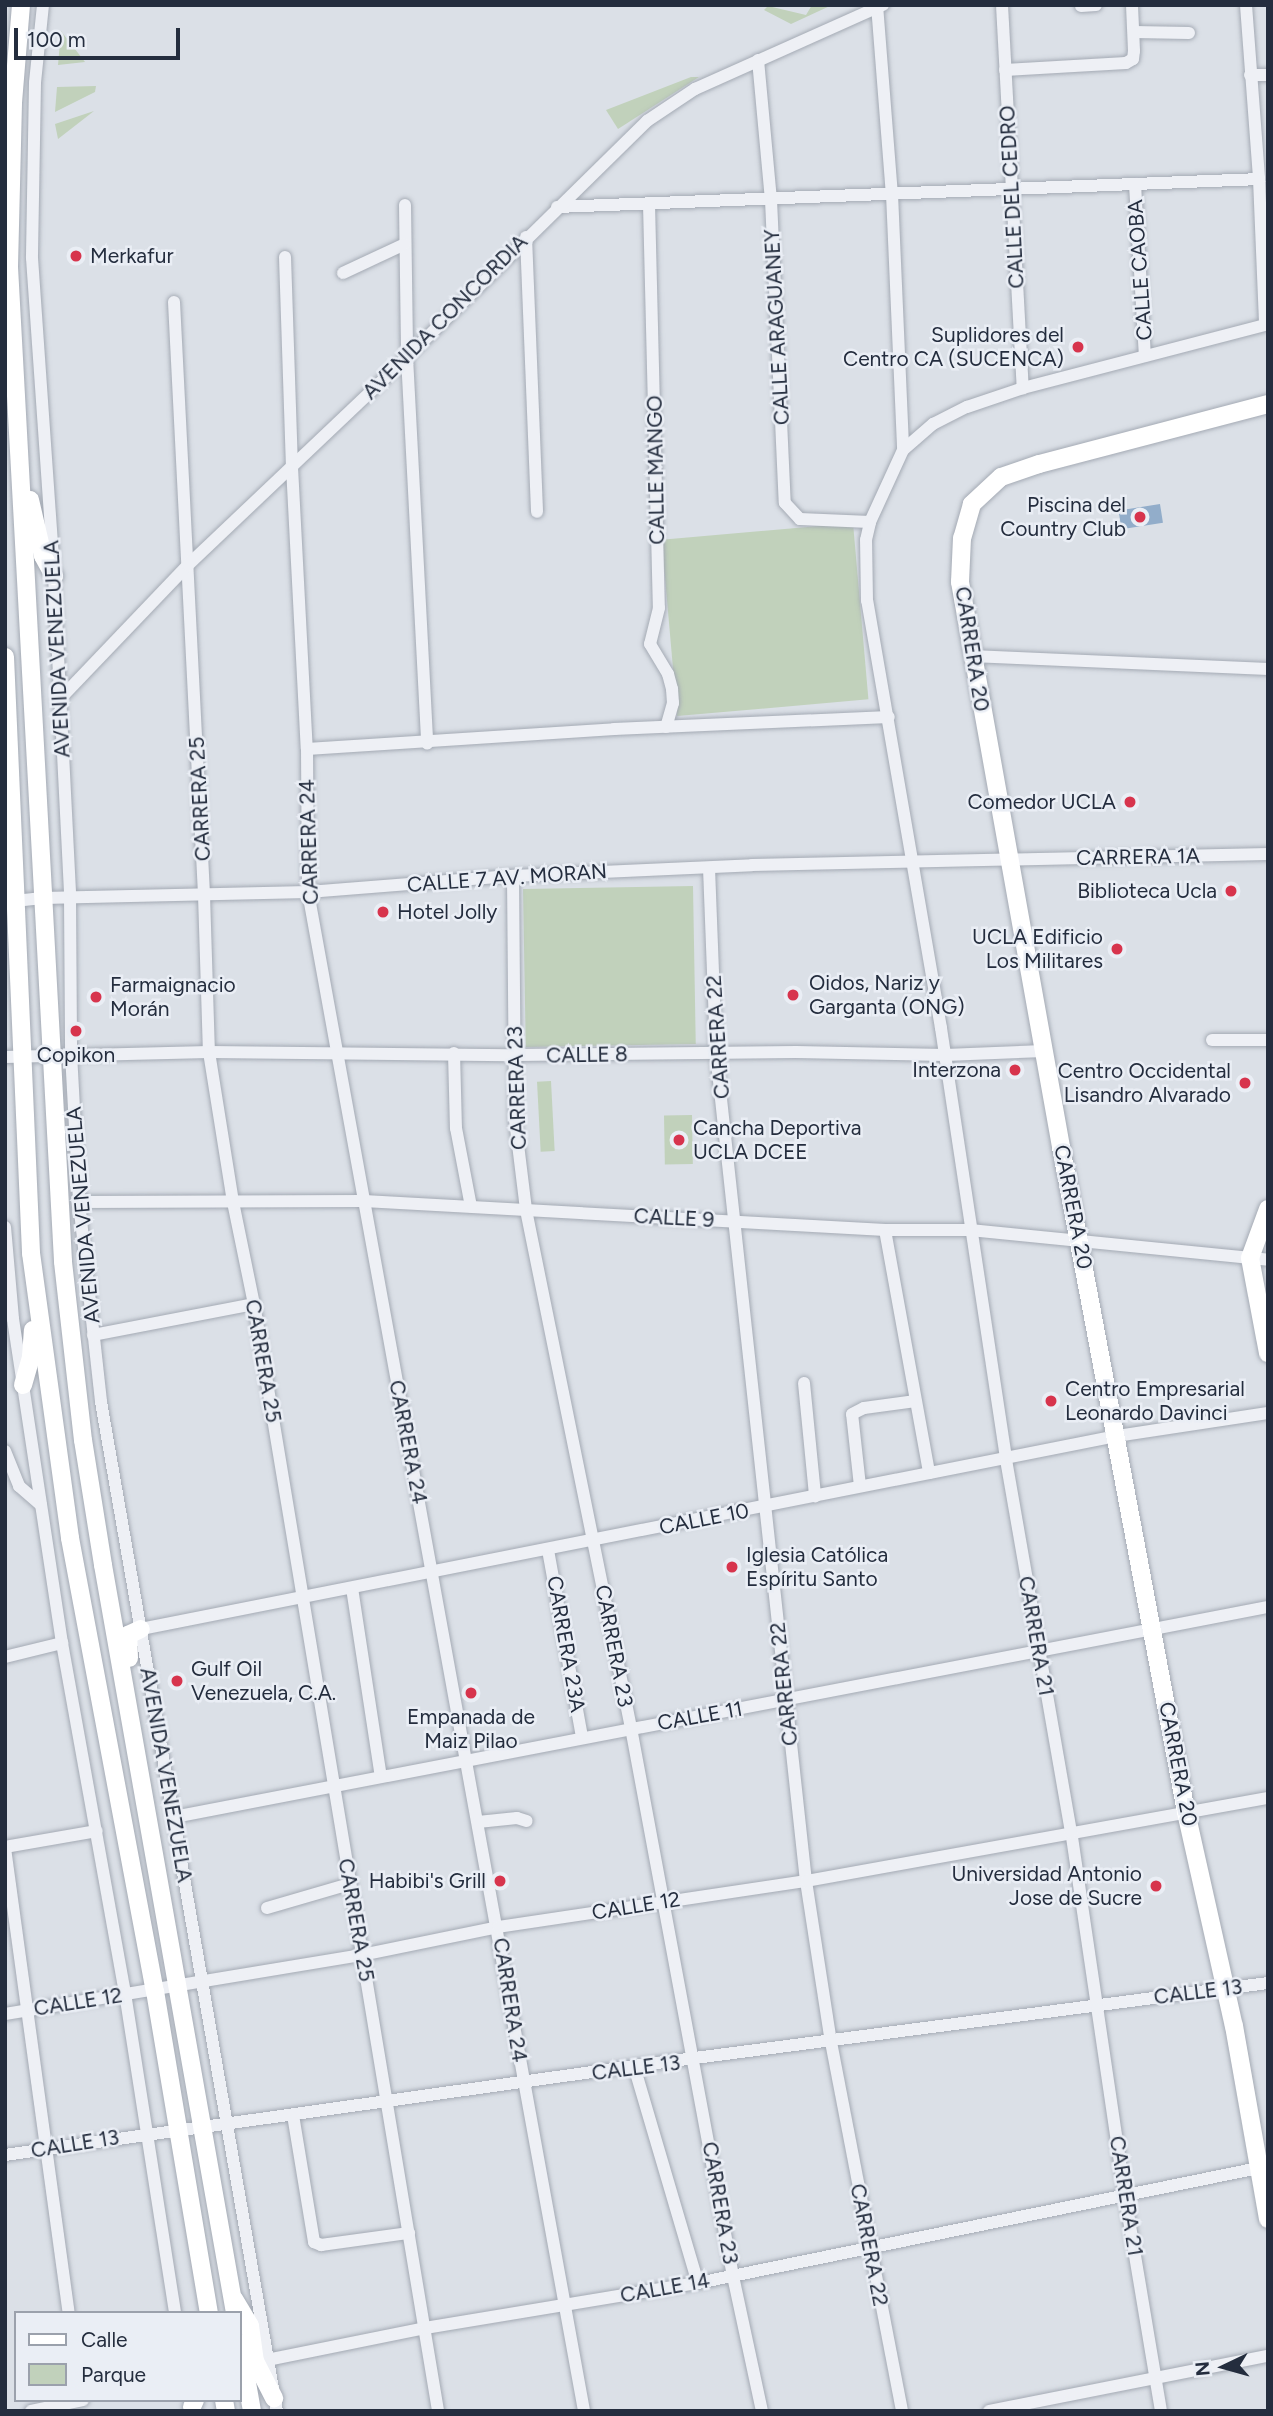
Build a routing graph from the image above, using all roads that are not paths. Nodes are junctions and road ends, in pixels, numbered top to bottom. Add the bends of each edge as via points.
1 (21, 5) edge
2 (43, 5) edge
3 (854, 5) edge
4 (1002, 5) edge
5 (1096, 5) edge
6 (1132, 5) edge
7 (1246, 5) edge
8 (878, 6) edge
9 (1081, 6) edge
10 (841, 26) junction
11 (1134, 32) junction
12 (1189, 33) dead end
13 (758, 60) junction
14 (1005, 70) junction
15 (1250, 75) junction
16 (1268, 75) edge
17 (1259, 179) junction
18 (1135, 184) junction
19 (1012, 191) junction
20 (892, 194) junction
21 (771, 200) junction
22 (649, 204) junction
23 (405, 205) dead end
24 (557, 207) junction
25 (526, 237) junction
26 (405, 244) junction
27 (285, 257) dead end
28 (343, 273) dead end
29 (174, 302) dead end
30 (1266, 324) edge
31 (1146, 356) junction
32 (407, 357) junction
33 (1023, 388) junction
34 (1268, 404) edge
35 (904, 450) junction
36 (20, 456) junction
37 (292, 467) junction
38 (537, 512) dead end
39 (870, 522) junction
40 (188, 565) junction
41 (54, 576) junction
42 (972, 656) junction
43 (5, 657) edge
44 (1268, 670) edge
45 (58, 701) junction
46 (889, 716) junction
47 (666, 727) junction
48 (427, 743) junction
49 (307, 749) junction
50 (1268, 854) edge
51 (1008, 859) junction
52 (912, 861) junction
53 (709, 868) junction
54 (513, 876) junction
55 (307, 892) junction
56 (204, 895) junction
57 (70, 897) junction
58 (43, 898) junction
59 (12, 901) edge
60 (1268, 1040) edge
61 (1212, 1041) dead end
62 (1044, 1051) junction
63 (209, 1052) junction
64 (336, 1052) junction
65 (716, 1053) junction
66 (71, 1054) junction
67 (454, 1054) junction
68 (515, 1055) junction
69 (945, 1055) junction
70 (51, 1056) junction
71 (14, 1058) edge
72 (364, 1200) junction
73 (79, 1202) junction
74 (233, 1202) junction
75 (471, 1207) junction
76 (1268, 1209) edge
77 (526, 1210) junction
78 (735, 1222) junction
79 (5, 1227) edge
80 (885, 1230) junction
81 (971, 1230) junction
82 (1079, 1241) junction
83 (1259, 1259) edge
84 (36, 1289) junction
85 (254, 1304) junction
86 (9, 1322) edge
87 (93, 1335) junction
88 (1268, 1353) edge
89 (804, 1383) dead end
90 (23, 1385) junction
91 (916, 1401) junction
92 (1268, 1413) edge
93 (1116, 1436) junction
94 (5, 1451) edge
95 (1006, 1458) junction
96 (929, 1472) junction
97 (860, 1486) junction
98 (815, 1496) junction
99 (41, 1505) junction
100 (764, 1507) junction
101 (593, 1540) junction
102 (548, 1550) junction
103 (432, 1573) junction
104 (352, 1588) junction
105 (302, 1597) junction
106 (1268, 1607) edge
107 (141, 1629) junction
108 (1153, 1631) junction
109 (62, 1643) junction
110 (1038, 1651) junction
111 (5, 1657) edge
112 (126, 1696) junction
113 (786, 1701) junction
114 (631, 1728) junction
115 (582, 1738) junction
116 (466, 1761) junction
117 (381, 1777) junction
118 (333, 1786) junction
119 (1268, 1798) edge
120 (1186, 1812) junction
121 (174, 1817) junction
122 (527, 1821) dead end
123 (478, 1822) junction
124 (97, 1831) junction
125 (1071, 1832) junction
126 (5, 1848) edge
127 (806, 1881) junction
128 (349, 1884) junction
129 (662, 1902) junction
130 (267, 1908) dead end
131 (498, 1927) junction
132 (362, 1955) junction
133 (201, 1980) junction
134 (1268, 1983) edge
135 (178, 1985) junction
136 (1226, 1989) junction
137 (155, 1991) junction
138 (125, 1993) junction
139 (1098, 2004) junction
140 (29, 2010) junction
141 (5, 2014) edge
142 (831, 2042) junction
143 (695, 2061) junction
144 (634, 2066) junction
145 (523, 2084) junction
146 (387, 2101) junction
147 (293, 2115) junction
148 (225, 2125) junction
149 (201, 2128) junction
150 (179, 2132) junction
151 (148, 2133) junction
152 (48, 2149) junction
153 (5, 2155) edge
154 (1263, 2166) edge
155 (1125, 2196) junction
156 (1268, 2219) edge
157 (409, 2233) junction
158 (870, 2248) junction
159 (201, 2263) junction
160 (733, 2276) junction
161 (698, 2283) junction
162 (233, 2304) edge
163 (565, 2306) junction
164 (69, 2311) edge
165 (175, 2311) edge
166 (200, 2311) edge
167 (209, 2311) edge
168 (242, 2316) edge
169 (425, 2328) junction
170 (242, 2354) edge
171 (1268, 2356) edge
172 (267, 2360) junction
173 (1156, 2376) junction
174 (72, 2402) edge
175 (276, 2404) edge
176 (31, 2411) edge
177 (252, 2411) edge
178 (438, 2411) edge
179 (584, 2411) edge
180 (762, 2411) edge
181 (902, 2411) edge
182 (989, 2411) edge
183 (1161, 2411) edge

1 - 36 street, AVENIDA VENEZUELA via 12,117 9,267
2 - 41 street, AVENIDA VENEZUELA via 35,95 32,258
3 - 10 street
4 - 14 street, CALLE DEL CEDRO
5 - 9 street
6 - 11 street
7 - 15 street
8 - 10 street, AVENIDA CONCORDIA
8 - 20 street
10 - 13 street, AVENIDA CONCORDIA
11 - 12 street
11 - 14 street via 1133,59 1126,63
13 - 21 street, CALLE ARAGUANEY
13 - 24 street, AVENIDA CONCORDIA via 695,89 647,121
14 - 19 street, CALLE DEL CEDRO
15 - 16 street
15 - 17 street
17 - 18 street
17 - 30 street
18 - 19 street
18 - 31 street, CALLE CAOBA
19 - 20 street
19 - 33 street, CALLE DEL CEDRO
20 - 21 street
20 - 35 street
21 - 22 street
21 - 39 street, CALLE ARAGUANEY via 785,503 800,519
22 - 24 street
22 - 47 street, CALLE MANGO via 659,608 650,644 672,689
23 - 26 street
24 - 25 street, AVENIDA CONCORDIA
25 - 32 street, AVENIDA CONCORDIA
25 - 38 street
26 - 28 street
26 - 32 street
27 - 37 street, CARRERA 24
29 - 40 street, CARRERA 25
30 - 31 street
31 - 33 street
32 - 37 street, AVENIDA CONCORDIA
32 - 48 street
33 - 35 street via 933,424
34 - 42 street, CARRERA 20 via 1001,477 972,504 962,538 960,582
35 - 39 street, CARRERA 21
36 - 41 street via 43,556
36 - 58 street, AVENIDA VENEZUELA
37 - 40 street, AVENIDA CONCORDIA
37 - 49 street, CARRERA 24
39 - 46 street, CARRERA 21 via 867,601
40 - 45 street, AVENIDA CONCORDIA
40 - 56 street, CARRERA 25
41 - 45 street, AVENIDA VENEZUELA
42 - 44 street
42 - 51 street, CARRERA 20
43 - 59 street
45 - 57 street, AVENIDA VENEZUELA
46 - 47 street
46 - 52 street, CARRERA 21
47 - 48 street
48 - 49 street
49 - 55 street, CARRERA 24
50 - 51 street, CARRERA 1A
51 - 52 street, CALLE 7 AV. MORAN
51 - 62 street, CARRERA 20
52 - 53 street, CALLE 7 AV. MORAN
52 - 69 street, CARRERA 21
53 - 54 street, CALLE 7 AV. MORAN
53 - 65 street, CARRERA 22
54 - 55 street, CALLE 7 AV. MORAN
54 - 68 street, CARRERA 23
55 - 56 street, CALLE 7 AV. MORAN
55 - 64 street, CARRERA 24
56 - 57 street, CALLE 7 AV. MORAN
56 - 63 street, CARRERA 25
57 - 58 street, CALLE 7 AV. MORAN
57 - 66 street, AVENIDA VENEZUELA
58 - 59 street, CALLE 7 AV. MORAN
58 - 70 street, AVENIDA VENEZUELA
59 - 71 street
60 - 61 street
62 - 69 street, CALLE 8
62 - 82 street, CARRERA 20
63 - 64 street, CALLE 8
63 - 66 street, CALLE 8
63 - 74 street, CARRERA 25
64 - 67 street, CALLE 8
64 - 72 street, CARRERA 24
65 - 68 street, CALLE 8
65 - 69 street, CALLE 8
65 - 78 street, CARRERA 22
66 - 70 street, CALLE 8
66 - 73 street, AVENIDA VENEZUELA
67 - 68 street, CALLE 8
67 - 75 street via 456,1128
68 - 77 street, CARRERA 23 via 515,1121
69 - 81 street, CARRERA 21
70 - 71 street, CALLE 8
70 - 112 street, AVENIDA VENEZUELA via 63,1262 83,1440
71 - 84 street
72 - 74 street, CALLE 9
72 - 75 street, CALLE 9
72 - 103 street, CARRERA 24
73 - 74 street, CALLE 9
73 - 87 street, AVENIDA VENEZUELA
74 - 85 street, CARRERA 25
75 - 77 street, CALLE 9
76 - 83 street
77 - 78 street, CALLE 9
77 - 101 street, CARRERA 23
78 - 80 street, CALLE 9
78 - 100 street, CARRERA 22
79 - 86 street
80 - 81 street, CALLE 9
80 - 91 street
81 - 82 street, CALLE 9
81 - 95 street, CARRERA 21
82 - 83 street, CALLE 9
82 - 93 street, CARRERA 20
83 - 88 street
84 - 90 street via 31,1357
84 - 137 street via 70,1538
85 - 87 street
85 - 105 street, CARRERA 25
86 - 90 street
87 - 107 street, AVENIDA VENEZUELA
89 - 98 street
90 - 99 street
91 - 96 street
91 - 97 street via 852,1414
92 - 93 street, CALLE 10
93 - 95 street, CALLE 10
93 - 108 street, CARRERA 20
94 - 99 street via 19,1486
95 - 96 street, CALLE 10
95 - 110 street, CARRERA 21
96 - 97 street, CALLE 10
97 - 98 street, CALLE 10
98 - 100 street, CALLE 10
99 - 109 street
100 - 101 street, CALLE 10
100 - 113 street, CARRERA 22
101 - 102 street, CALLE 10
101 - 114 street, CARRERA 23
102 - 103 street, CALLE 10
102 - 115 street, CARRERA 23A
103 - 104 street, CALLE 10
103 - 116 street, CARRERA 24
104 - 105 street, CALLE 10
104 - 117 street
105 - 107 street, CALLE 10
105 - 118 street, CARRERA 25
106 - 108 street, CALLE 11
107 - 112 street via 131,1632 127,1641 130,1683
107 - 121 street, AVENIDA VENEZUELA
108 - 110 street, CALLE 11
108 - 120 street, CARRERA 20
109 - 111 street
109 - 124 street
110 - 113 street, CALLE 11
110 - 125 street, CARRERA 21
112 - 135 street, AVENIDA VENEZUELA
113 - 114 street, CALLE 11
113 - 127 street, CARRERA 22
114 - 115 street, CALLE 11
114 - 129 street, CARRERA 23
115 - 116 street, CALLE 11
116 - 117 street, CALLE 11
116 - 123 street, CARRERA 24
117 - 118 street, CALLE 11
118 - 121 street, CALLE 11
118 - 128 street, CARRERA 25
119 - 120 street, CALLE 12
120 - 125 street, CALLE 12
120 - 136 street, CARRERA 20
121 - 133 street, AVENIDA VENEZUELA
122 - 123 street
123 - 131 street, CARRERA 24
124 - 126 street
124 - 138 street
125 - 127 street, CALLE 12
125 - 139 street, CARRERA 21
126 - 140 street
127 - 129 street, CALLE 12
127 - 142 street, CARRERA 22
128 - 130 street
128 - 132 street, CARRERA 25
129 - 131 street, CALLE 12
129 - 143 street, CARRERA 23
131 - 132 street, CALLE 12
131 - 145 street, CARRERA 24
132 - 133 street, CALLE 12
132 - 146 street, CARRERA 25
133 - 135 street, CALLE 12
133 - 148 street, AVENIDA VENEZUELA
134 - 136 street, CALLE 13
135 - 137 street, CALLE 12
135 - 149 street, AVENIDA VENEZUELA
136 - 139 street, CALLE 13
136 - 154 street, CARRERA 20
137 - 138 street, CALLE 12
137 - 150 street
138 - 140 street, CALLE 12
138 - 151 street
139 - 142 street, CALLE 13
139 - 155 street, CARRERA 21
140 - 141 street, CALLE 12
140 - 152 street
142 - 143 street, CALLE 13
142 - 158 street, CARRERA 22
143 - 144 street, CALLE 13
143 - 160 street, CARRERA 23
144 - 145 street, CALLE 13
144 - 161 street
145 - 146 street, CALLE 13
145 - 163 street, CARRERA 24
146 - 147 street, CALLE 13
146 - 157 street, CARRERA 25
147 - 148 street, CALLE 13
147 - 157 street via 314,2242 321,2245
148 - 149 street, CALLE 13
148 - 172 street, AVENIDA VENEZUELA
149 - 150 street, CALLE 13
149 - 162 street, AVENIDA VENEZUELA
150 - 151 street, CALLE 13
150 - 159 street
151 - 152 street, CALLE 13
151 - 165 street
152 - 153 street, CALLE 13
152 - 164 street
154 - 155 street, CALLE 14
154 - 156 street, CARRERA 20
155 - 158 street, CALLE 14
155 - 173 street, CARRERA 21
157 - 169 street, CARRERA 25
158 - 160 street, CALLE 14
158 - 181 street, CARRERA 22
159 - 166 street
159 - 167 street
160 - 161 street, CALLE 14
160 - 180 street, CARRERA 23
161 - 163 street, CALLE 14
163 - 169 street, CALLE 14
163 - 179 street, CARRERA 24
168 - 175 street, AVENIDA VENEZUELA via 250,2326 255,2361
169 - 172 street, CALLE 14
169 - 178 street, CARRERA 25
170 - 177 street
171 - 173 street
172 - 175 street, AVENIDA VENEZUELA
173 - 182 street
173 - 183 street, CARRERA 21
174 - 176 street

